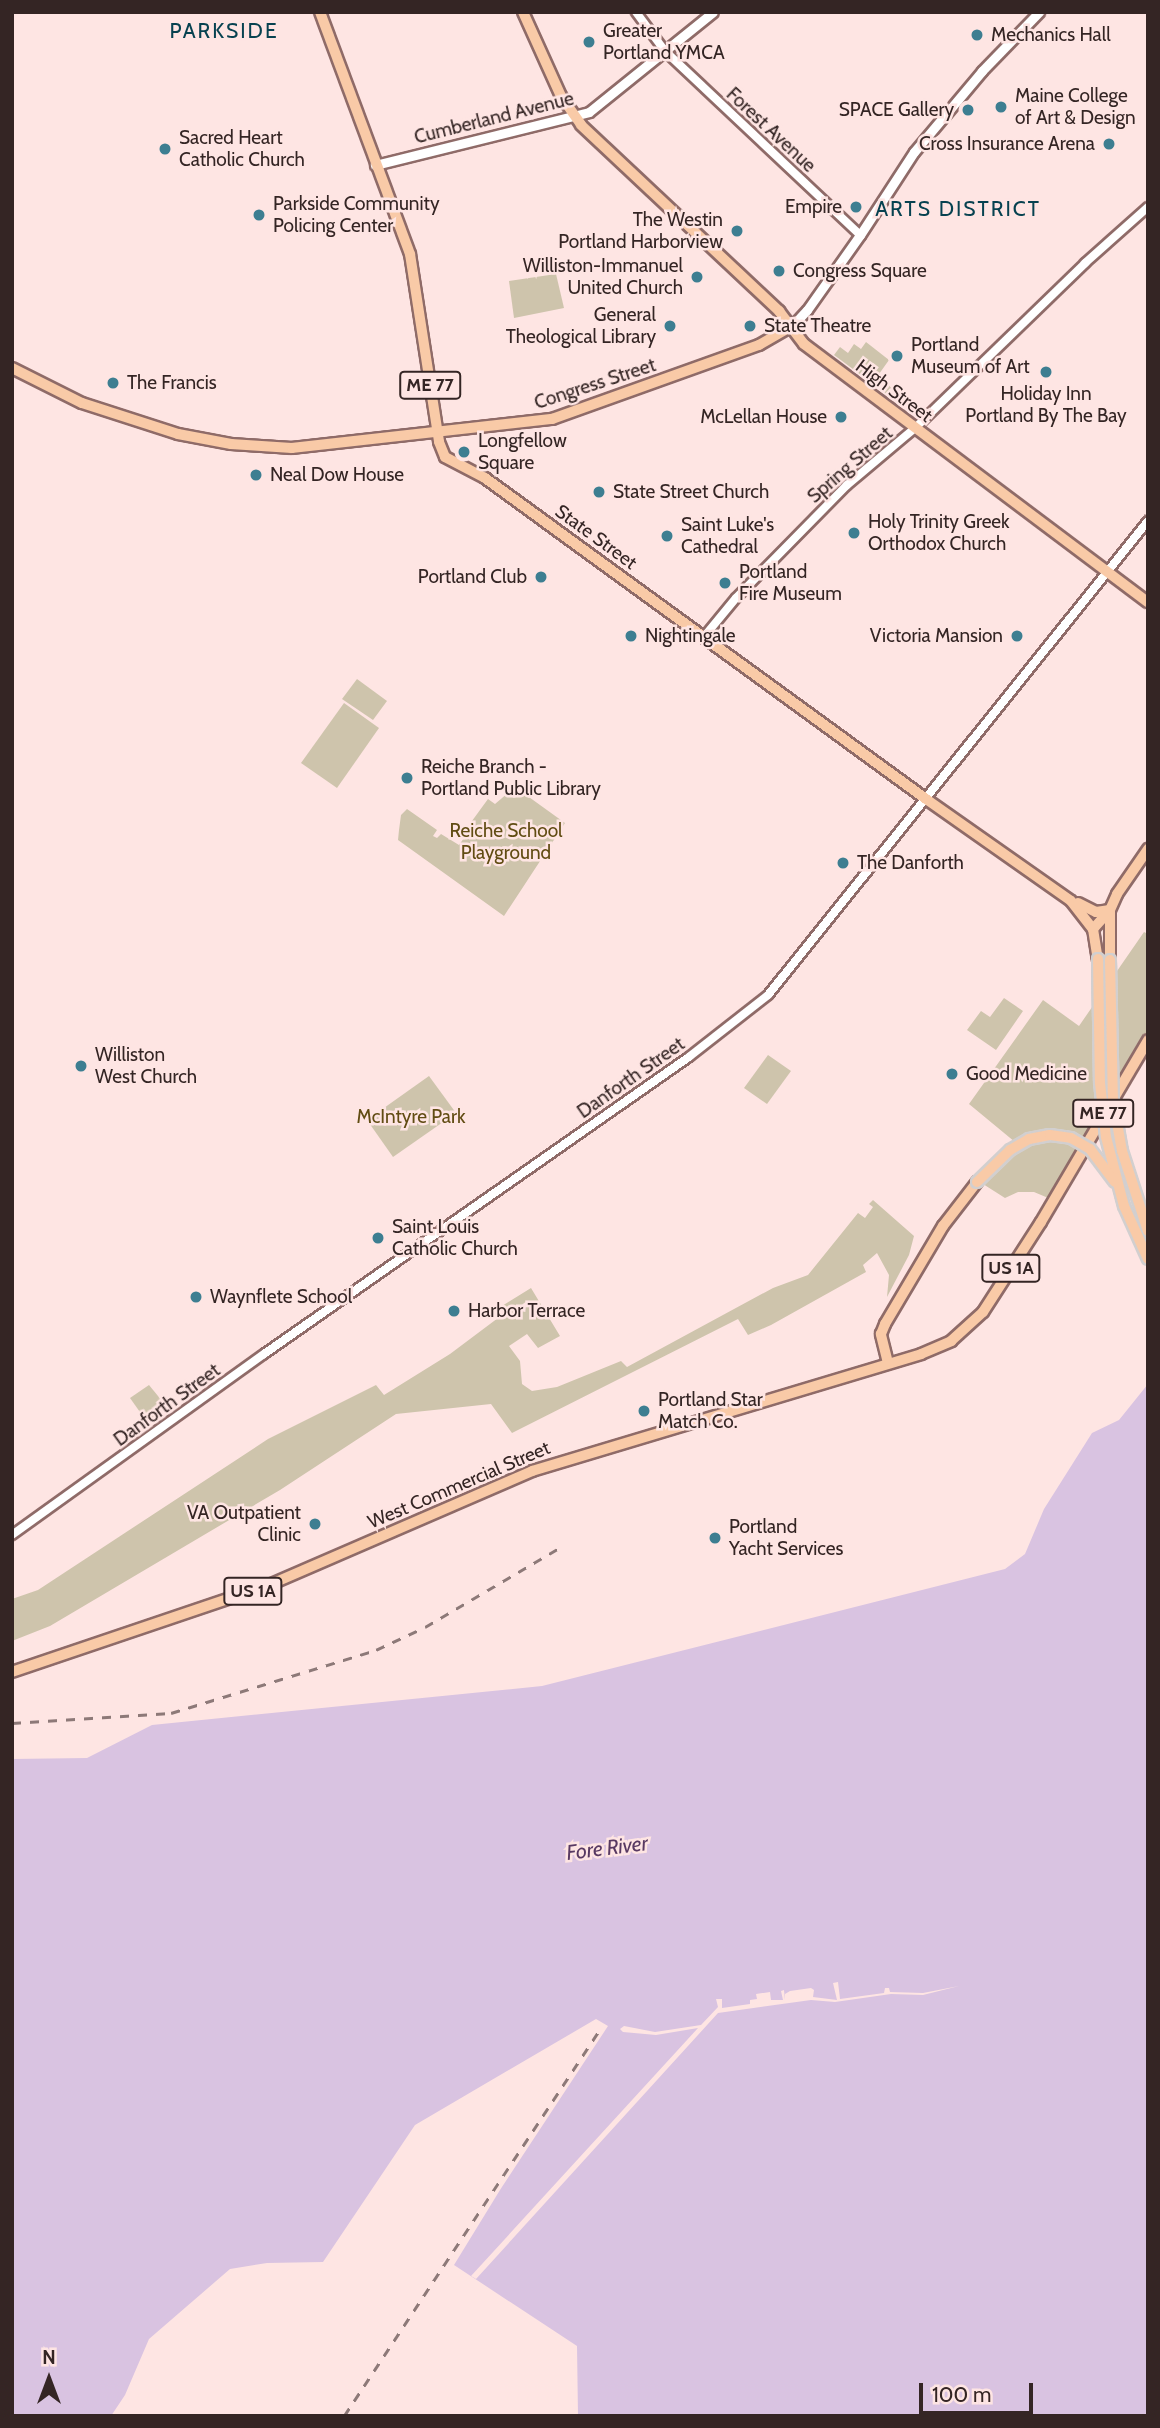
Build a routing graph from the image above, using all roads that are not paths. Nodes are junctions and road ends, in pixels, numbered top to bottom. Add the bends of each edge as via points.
1 (320, 12) edge
2 (523, 12) edge
3 (636, 12) edge
4 (713, 12) edge
5 (1039, 12) edge
6 (665, 51) junction
7 (574, 116) junction
8 (375, 164) junction
9 (1148, 207) edge
10 (860, 235) junction
11 (792, 326) junction
12 (12, 368) edge
13 (915, 428) junction
14 (437, 433) junction
15 (1148, 521) edge
16 (1107, 571) junction
17 (1148, 602) edge
18 (703, 638) junction
19 (926, 799) junction
20 (1148, 849) edge
21 (1071, 901) junction
22 (1110, 910) junction
23 (1093, 929) junction
24 (1148, 1040) edge
25 (1118, 1185) junction
26 (1148, 1231) edge
27 (1148, 1259) edge
28 (888, 1363) junction
29 (12, 1535) edge
30 (12, 1672) edge

1 - 8 main road, State Street / ME 77
2 - 7 main road, High Street
3 - 6 street, Forest Avenue
4 - 6 main road, Cumberland Avenue
5 - 10 main road, Congress Street via 934,126
6 - 7 main road, Cumberland Avenue via 589,112
6 - 10 street, Forest Avenue
7 - 8 main road, Cumberland Avenue
7 - 11 main road, High Street
8 - 14 main road, State Street / ME 77 via 412,264
9 - 13 street, Spring Street
10 - 11 main road, Congress Street
11 - 13 main road, High Street via 804,344
11 - 14 main road, Congress Street via 759,345 565,416
12 - 14 main road, Congress Street via 82,403 178,434 231,444 292,448
13 - 16 main road, High Street
13 - 18 street, Spring Street via 847,485
14 - 18 main road, State Street / ME 77 via 445,457 485,478
15 - 16 street, Danforth Street
16 - 17 main road, High Street
16 - 19 street, Danforth Street
18 - 19 main road, State Street / ME 77
19 - 21 main road, State Street / ME 77
19 - 29 street, Danforth Street via 790,972 752,1010
20 - 22 main road, ME 77
21 - 22 main road via 1096,912
21 - 23 main road, State Street / ME 77
22 - 23 main road
22 - 26 main road, ME 77, bridge via 1113,1100 1122,1151
23 - 25 main road, ME 77, bridge via 1098,959 1100,1083
24 - 28 main road, West Commercial Street / US 1A via 983,1311 964,1332 936,1349
25 - 27 main road, ME 77, bridge
25 - 28 main road, bridge via 1090,1149 1071,1138 1050,1135 1020,1143 977,1182 943,1226 885,1324 882,1345
28 - 30 main road, West Commercial Street / US 1A via 532,1471 269,1585

